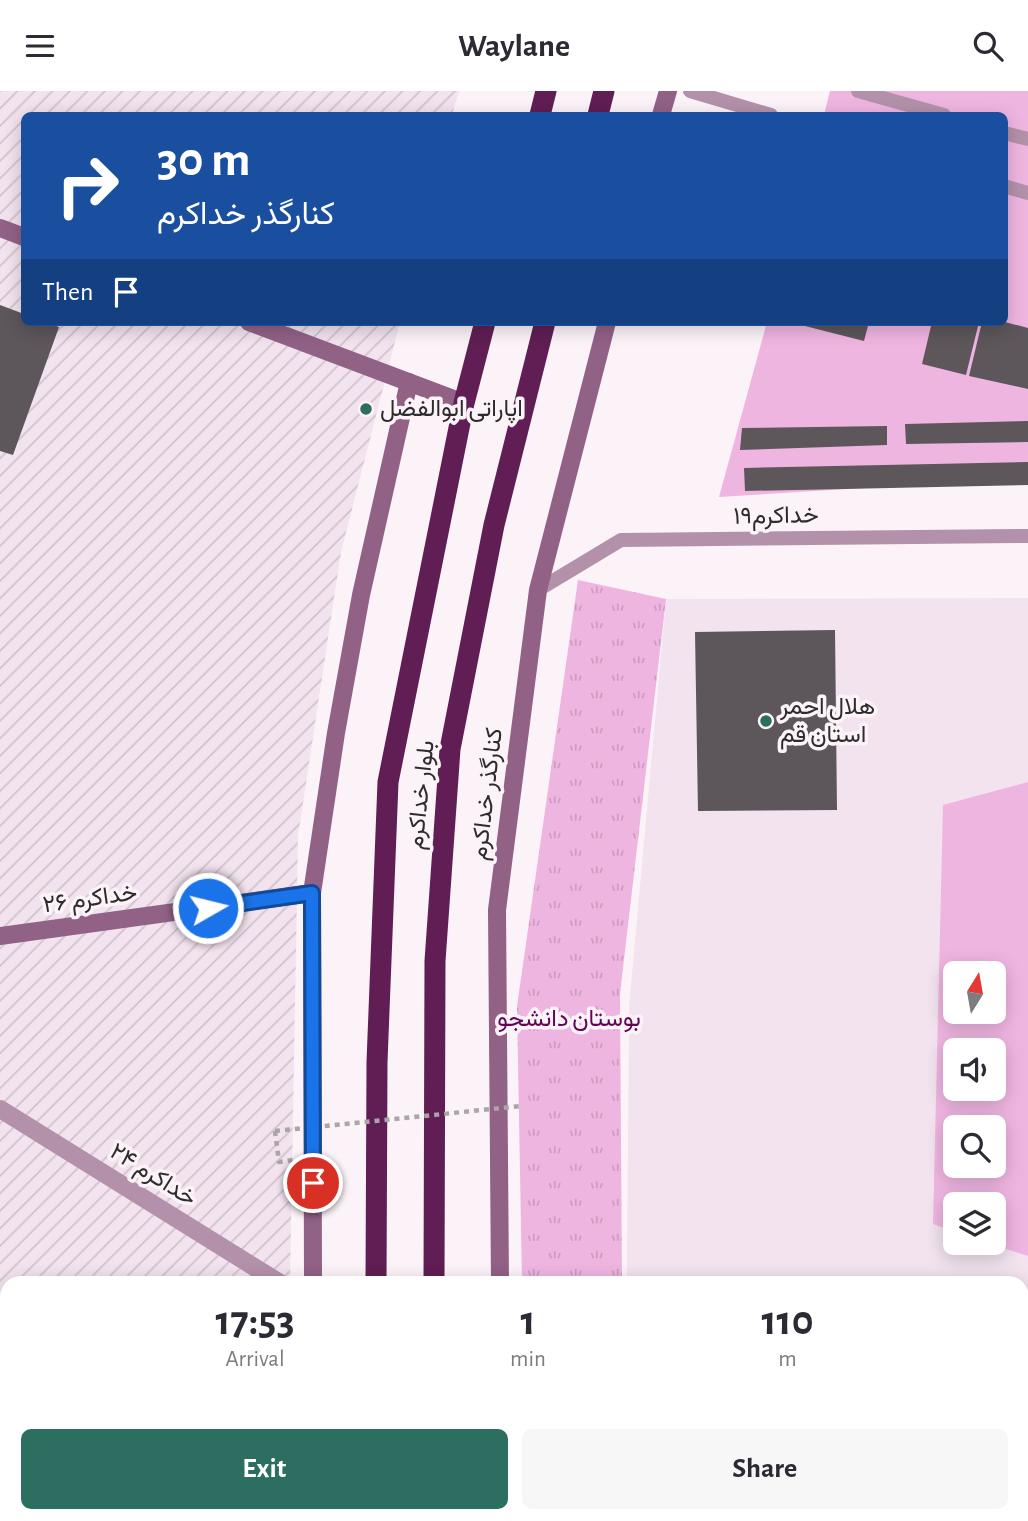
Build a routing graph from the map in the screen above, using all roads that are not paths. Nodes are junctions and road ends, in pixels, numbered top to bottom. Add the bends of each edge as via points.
1 (546, 91) edge
2 (604, 91) edge
3 (668, 91) edge
4 (690, 91) edge
5 (858, 91) edge
6 (541, 112) edge
7 (599, 112) edge
8 (662, 112) edge
9 (761, 112) edge
10 (933, 112) edge
11 (1008, 134) edge
12 (1028, 139) edge
13 (1008, 187) edge
14 (1028, 193) edge
15 (0, 228) edge
16 (21, 236) edge
17 (260, 326) edge
18 (484, 326) edge
19 (544, 326) edge
20 (606, 326) edge
21 (409, 382) junction
22 (464, 403) junction
23 (1028, 536) edge
24 (538, 590) junction
25 (312, 893) junction
26 (0, 936) edge
27 (0, 1109) edge
28 (269, 1276) edge
29 (313, 1276) edge
30 (376, 1276) edge
31 (434, 1276) edge
32 (500, 1276) edge

1 - 6 highway
2 - 7 highway
3 - 8 street
4 - 9 lane
5 - 10 lane
11 - 12 lane
13 - 14 lane
15 - 16 street
17 - 21 street
18 - 22 highway, بلوار خداکرم
19 - 31 highway, بلوار خداکرم via 494,525 450,749 435,961
20 - 24 street, کنارگذر خداکرم
21 - 22 street
21 - 25 street via 361,595
22 - 30 highway, بلوار خداکرم via 388,782 377,1062
23 - 24 lane, ۱۹خداکرم via 621,540
24 - 32 street, کنارگذر خداکرم via 497,910
25 - 26 street, ۲۶ خداکرم
25 - 29 street
27 - 28 street, ۲۴ خداکرم

